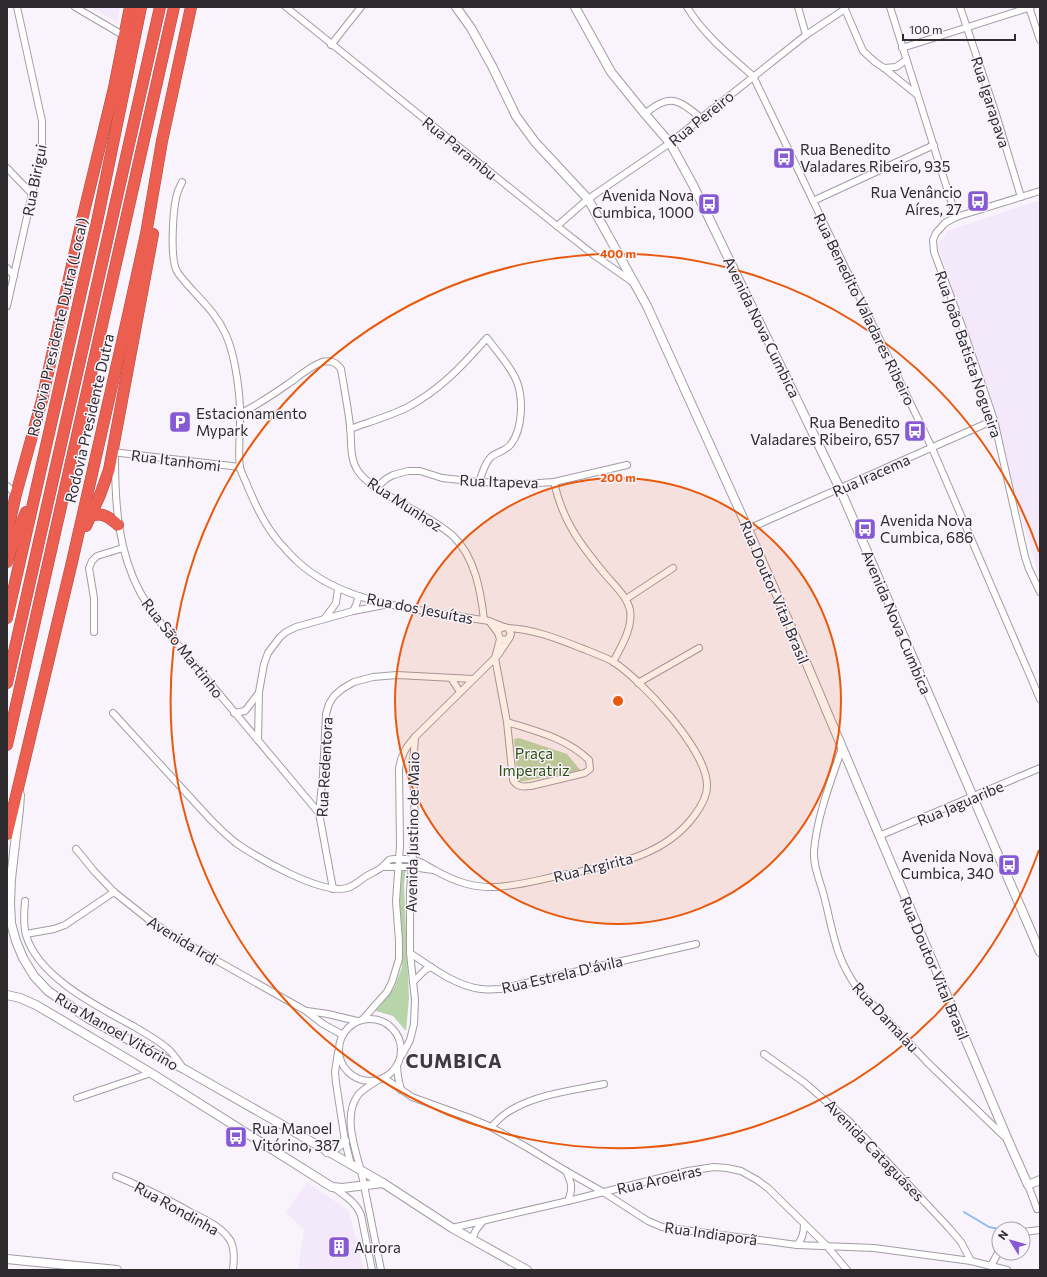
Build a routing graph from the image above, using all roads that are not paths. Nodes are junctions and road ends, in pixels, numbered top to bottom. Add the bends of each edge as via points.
1 (17, 7) edge
2 (75, 7) edge
3 (130, 7) edge
4 (141, 7) edge
5 (148, 7) edge
6 (160, 7) edge
7 (174, 7) edge
8 (191, 7) edge
9 (286, 7) edge
10 (361, 7) edge
11 (456, 7) edge
12 (575, 7) edge
13 (687, 7) edge
14 (798, 7) edge
15 (890, 7) edge
16 (960, 7) edge
17 (1030, 7) edge
18 (845, 8) edge
19 (967, 27) junction
20 (121, 34) dead end
21 (806, 35) junction
22 (1040, 40) edge
23 (134, 41) junction
24 (331, 45) junction
25 (902, 48) junction
26 (906, 60) junction
27 (884, 68) junction
28 (754, 76) junction
29 (916, 94) junction
30 (645, 114) junction
31 (701, 118) junction
32 (162, 141) junction
33 (670, 143) junction
34 (934, 146) junction
35 (7, 168) edge
36 (182, 182) dead end
37 (1040, 191) edge
38 (32, 194) junction
39 (1021, 197) junction
40 (588, 199) junction
41 (813, 201) junction
42 (956, 217) junction
43 (557, 226) junction
44 (7, 268) edge
45 (14, 276) junction
46 (636, 285) junction
47 (7, 306) edge
48 (240, 413) junction
49 (994, 420) junction
50 (350, 429) junction
51 (932, 448) junction
52 (114, 452) junction
53 (626, 465) dead end
54 (240, 467) junction
55 (479, 482) junction
56 (554, 482) junction
57 (7, 486) edge
58 (376, 488) junction
59 (840, 489) junction
60 (36, 490) junction
61 (16, 494) junction
62 (88, 518) junction
63 (118, 525) junction
64 (748, 529) junction
65 (7, 534) edge
66 (123, 548) junction
67 (7, 562) edge
68 (72, 562) junction
69 (673, 568) dead end
70 (338, 588) junction
71 (1040, 592) edge
72 (359, 596) junction
73 (626, 599) junction
74 (387, 604) junction
75 (353, 611) junction
76 (7, 618) edge
77 (326, 618) junction
78 (487, 621) junction
79 (94, 632) dead end
80 (508, 632) junction
81 (499, 636) junction
82 (699, 648) dead end
83 (495, 658) junction
84 (613, 662) junction
85 (451, 678) junction
86 (472, 679) junction
87 (7, 683) edge
88 (638, 683) junction
89 (259, 692) junction
90 (460, 692) junction
91 (1040, 699) edge
92 (114, 712) dead end
93 (234, 713) junction
94 (507, 722) junction
95 (415, 737) junction
96 (258, 740) junction
97 (7, 746) edge
98 (842, 748) junction
99 (1040, 768) edge
100 (20, 776) junction
101 (973, 798) junction
102 (319, 813) junction
103 (7, 834) edge
104 (879, 836) junction
105 (76, 849) dead end
106 (399, 859) junction
107 (412, 859) junction
108 (383, 867) junction
109 (398, 867) junction
110 (412, 867) junction
111 (434, 870) junction
112 (334, 889) junction
113 (114, 892) junction
114 (25, 901) dead end
115 (26, 934) junction
116 (696, 944) dead end
117 (1040, 952) edge
118 (410, 953) junction
119 (431, 967) junction
120 (413, 982) junction
121 (7, 995) edge
122 (306, 1011) junction
123 (363, 1019) junction
124 (357, 1021) junction
125 (343, 1035) junction
126 (339, 1049) junction
127 (764, 1054) dead end
128 (402, 1055) junction
129 (397, 1066) junction
130 (184, 1069) junction
131 (151, 1073) junction
132 (384, 1078) junction
133 (378, 1080) junction
134 (604, 1084) dead end
135 (400, 1090) junction
136 (77, 1098) dead end
137 (491, 1127) junction
138 (1008, 1140) junction
139 (346, 1141) junction
140 (327, 1152) junction
141 (351, 1165) junction
142 (566, 1171) junction
143 (362, 1172) junction
144 (116, 1176) dead end
145 (1040, 1180) edge
146 (383, 1184) junction
147 (1028, 1185) junction
148 (332, 1186) junction
149 (364, 1186) junction
150 (603, 1192) junction
151 (568, 1201) junction
152 (1038, 1209) dead end
153 (483, 1221) junction
154 (804, 1224) junction
155 (452, 1228) junction
156 (472, 1239) junction
157 (797, 1245) junction
158 (826, 1245) junction
159 (7, 1259) edge
160 (971, 1261) junction
161 (994, 1261) edge
162 (991, 1266) junction
163 (118, 1270) edge
164 (233, 1270) edge
165 (372, 1270) edge
166 (381, 1270) edge
167 (527, 1270) edge
168 (847, 1270) edge
169 (1007, 1270) edge

1 - 38 street, Rua Birigui via 42,121 42,150
2 - 20 street
3 - 61 highway via 114,88 42,400
4 - 23 highway
5 - 23 highway
6 - 87 highway, Rodovia Presidente Dutra
7 - 97 highway, Rodovia Presidente Dutra
8 - 32 highway, Rodovia Presidente Dutra
9 - 24 street, Rua Parambu
10 - 24 street
11 - 40 street, Rua Doutor Vital Brasil via 492,66 516,116 535,142
12 - 30 street, Avenida Nova Cumbica via 611,72
13 - 28 street, Rua Benedito Valadares Ribeiro via 706,34
14 - 21 street
15 - 25 street
16 - 19 street, Rua Igarapava
17 - 19 street
17 - 22 street
18 - 21 street, Rua Pereiro
18 - 27 street via 863,51
19 - 25 street
19 - 39 street, Rua Igarapava
21 - 28 street, Rua Pereiro
23 - 60 highway, Rodovia Presidente Dutra (Local) via 98,217
24 - 43 street, Rua Parambu
25 - 26 street
26 - 27 street via 896,67
26 - 29 street
27 - 29 street
28 - 31 street, Rua Pereiro
28 - 41 street, Rua Benedito Valadares Ribeiro
29 - 34 street
30 - 31 street via 656,104 670,101 683,104
30 - 33 street, Avenida Nova Cumbica
31 - 33 street, Rua Pereiro
32 - 52 highway via 166,155
32 - 68 highway, Rodovia Presidente Dutra via 146,234
33 - 40 street, Rua Pereiro
33 - 59 street, Avenida Nova Cumbica via 693,185
34 - 41 street
34 - 42 street
35 - 38 street
36 - 48 street, Rua dos Jesuítas via 174,210 173,261 177,272 206,303 227,336 234,363
37 - 39 street, Rua João Batista Nogueira
38 - 45 street, Rua Birigui
39 - 42 street, Rua João Batista Nogueira
40 - 43 street, Rua Pereiro
40 - 46 street, Rua Doutor Vital Brasil
41 - 51 street, Rua Benedito Valadares Ribeiro
42 - 49 street, Rua João Batista Nogueira via 945,223 936,233 933,240 934,252
43 - 46 street, Rua Parambu
44 - 45 street
45 - 47 street, Rua Birigui
46 - 64 street, Rua Doutor Vital Brasil
48 - 50 street, Rua Munhoz via 321,363 333,362 338,364 340,369
48 - 54 street, Rua dos Jesuítas
49 - 51 street, Rua Iracema
49 - 71 street, Rua João Batista Nogueira via 1025,557
50 - 55 street via 406,407 431,393 452,376 487,338 517,382 520,424 511,445 488,460
50 - 58 street, Rua Munhoz via 353,462 357,471
51 - 59 street, Rua Iracema
51 - 91 street, Rua Benedito Valadares Ribeiro
52 - 54 street, Rua Itanhomi
52 - 62 highway via 100,495
52 - 63 street, Rua São Martinho
53 - 56 street, Rua Itapeva
54 - 70 street, Rua dos Jesuítas via 256,508 274,536 296,561
55 - 56 street, Rua Itapeva
55 - 58 street, Rua Itapeva via 442,478 413,471 394,475
56 - 73 street via 568,523
57 - 61 street
58 - 78 street, Rua Munhoz via 454,537 472,565
59 - 64 street, Rua Iracema
59 - 101 street, Avenida Nova Cumbica
60 - 67 highway
60 - 76 highway, Rodovia Presidente Dutra (Local)
61 - 65 highway
62 - 63 highway via 99,514
62 - 68 highway
63 - 66 street, Rua São Martinho
64 - 98 street, Rua Doutor Vital Brasil
66 - 79 street via 97,556 89,568 94,598
66 - 93 street, Rua São Martinho via 131,573 155,617
68 - 100 highway, Rodovia Presidente Dutra
69 - 73 street
70 - 72 street, Rua dos Jesuítas
70 - 77 street via 336,603
72 - 74 street, Rua dos Jesuítas
72 - 75 street
73 - 84 street via 630,610 629,625 622,647
74 - 75 street
74 - 78 street, Rua dos Jesuítas
75 - 77 street
77 - 89 street via 296,627 280,637 268,653
78 - 80 street, Rua dos Jesuítas
78 - 81 street, Rua dos Jesuítas
80 - 81 street via 499,629
80 - 81 street via 507,640
80 - 83 street via 507,643
80 - 84 street, Rua dos Jesuítas via 532,632 556,638
81 - 83 street
82 - 88 street
83 - 86 street
83 - 94 street
84 - 88 street, Rua Argirita
85 - 86 street, Rua Redentora
85 - 90 street
85 - 102 street, Rua Redentora via 397,675 373,677 354,682 334,696 326,714
86 - 90 street
88 - 111 street, Rua Argirita via 679,728 701,761 706,774 705,797 689,824 662,845 646,853 618,863 524,883 499,887 470,886
89 - 93 street via 245,711
89 - 96 street
90 - 95 street
92 - 112 street via 211,820 236,843 296,877
93 - 96 street, Rua São Martinho
94 - 94 street via 563,741 589,760 590,770 531,786 518,786 513,780
95 - 106 street, Avenida Justino de Maio via 400,761
95 - 107 street, Avenida Justino de Maio via 412,765 415,827
96 - 102 street, Rua São Martinho
98 - 104 street, Rua Doutor Vital Brasil
98 - 138 street, Rua Damalau via 821,815 814,863 843,964 858,989 928,1063
99 - 101 street, Rua Jaguaribe
100 - 103 highway, Rodovia Presidente Dutra
100 - 130 street, Rua Manoel Vitórino via 20,809 10,903 11,923 23,958 34,976 65,1004
101 - 104 street, Rua Jaguaribe
101 - 117 street, Avenida Nova Cumbica
102 - 112 street, Rua Redentora
104 - 138 street, Rua Doutor Vital Brasil
105 - 113 street, Avenida Irdi
106 - 107 street, Rua Argirita
106 - 108 street via 389,860
106 - 109 street, Avenida Justino de Maio
107 - 110 street, Avenida Justino de Maio
107 - 111 street, Rua Argirita via 427,864
108 - 109 street, Rua Argirita
108 - 112 street via 348,888
109 - 110 street, Rua Argirita
109 - 123 street, Avenida Justino de Maio via 396,901 399,958 387,992
110 - 111 street, Rua Argirita
110 - 118 street, Avenida Justino de Maio
113 - 115 street via 65,925
113 - 122 street, Avenida Irdi via 148,920
114 - 115 street
115 - 130 street via 34,955 62,983 159,1042 174,1055
116 - 119 street, Rua Estrela D'ávila via 500,989 481,989 460,983
118 - 119 street, Rua Estrela D'ávila
118 - 120 street, Avenida Justino de Maio
119 - 120 street
120 - 128 street, Avenida Justino de Maio via 414,1024 410,1040
121 - 131 street, Rua Manoel Vitórino via 36,1005
122 - 124 street, Avenida Irdi
122 - 125 street, Avenida Irdi
123 - 124 street
123 - 128 street via 377,1019 388,1023 400,1040
124 - 125 street via 346,1029
125 - 126 street
126 - 133 street via 342,1064 348,1072 366,1081
126 - 139 street via 335,1072
127 - 160 street, Avenida Cataguáses via 805,1083 850,1122 949,1228 961,1242
128 - 129 street
129 - 132 street
129 - 135 street
130 - 140 street, Rua Manoel Vitórino
131 - 136 street
131 - 148 street, Rua Manoel Vitórino
132 - 133 street
132 - 135 street, Rua Indiaporã
133 - 143 street via 358,1096 351,1113 351,1127
134 - 137 street via 524,1104 500,1117
135 - 137 street, Rua Indiaporã
137 - 142 street, Rua Indiaporã
138 - 147 street, Rua Doutor Vital Brasil
139 - 140 street
139 - 141 street
140 - 141 street, Rua Manoel Vitórino
141 - 143 street, Rua Manoel Vitórino
142 - 150 street, Rua Indiaporã
142 - 151 street via 572,1188
143 - 146 street, Rua Manoel Vitórino
143 - 149 street
144 - 164 street, Rua Rondinha via 152,1191 223,1231 230,1240 233,1250
145 - 147 street
146 - 149 street, Rua Manoel Vitórino
146 - 155 street, Rua Manoel Vitórino
147 - 152 street, Rua Doutor Vital Brasil
148 - 149 street, Rua Manoel Vitórino
148 - 165 street, Rua Manoel Vitórino via 354,1202 362,1215
149 - 166 street
150 - 151 street, Rua Aroeiras
150 - 154 street, Rua Aroeiras via 688,1171 727,1168 741,1171 768,1188
150 - 157 street, Rua Indiaporã via 662,1228
151 - 153 street, Rua Aroeiras
153 - 155 street, Rua Aroeiras
153 - 156 street
154 - 157 street via 802,1237
154 - 158 street, Rua Aroeiras
155 - 156 street, Rua Manoel Vitórino
156 - 167 street, Rua Manoel Vitórino
157 - 158 street, Rua Indiaporã
158 - 160 street, Rua Indiaporã via 874,1248
158 - 168 street, Rua Aroeiras
159 - 163 street
160 - 162 street, Rua Indiaporã
161 - 162 street
162 - 169 street, Rua Indiaporã

